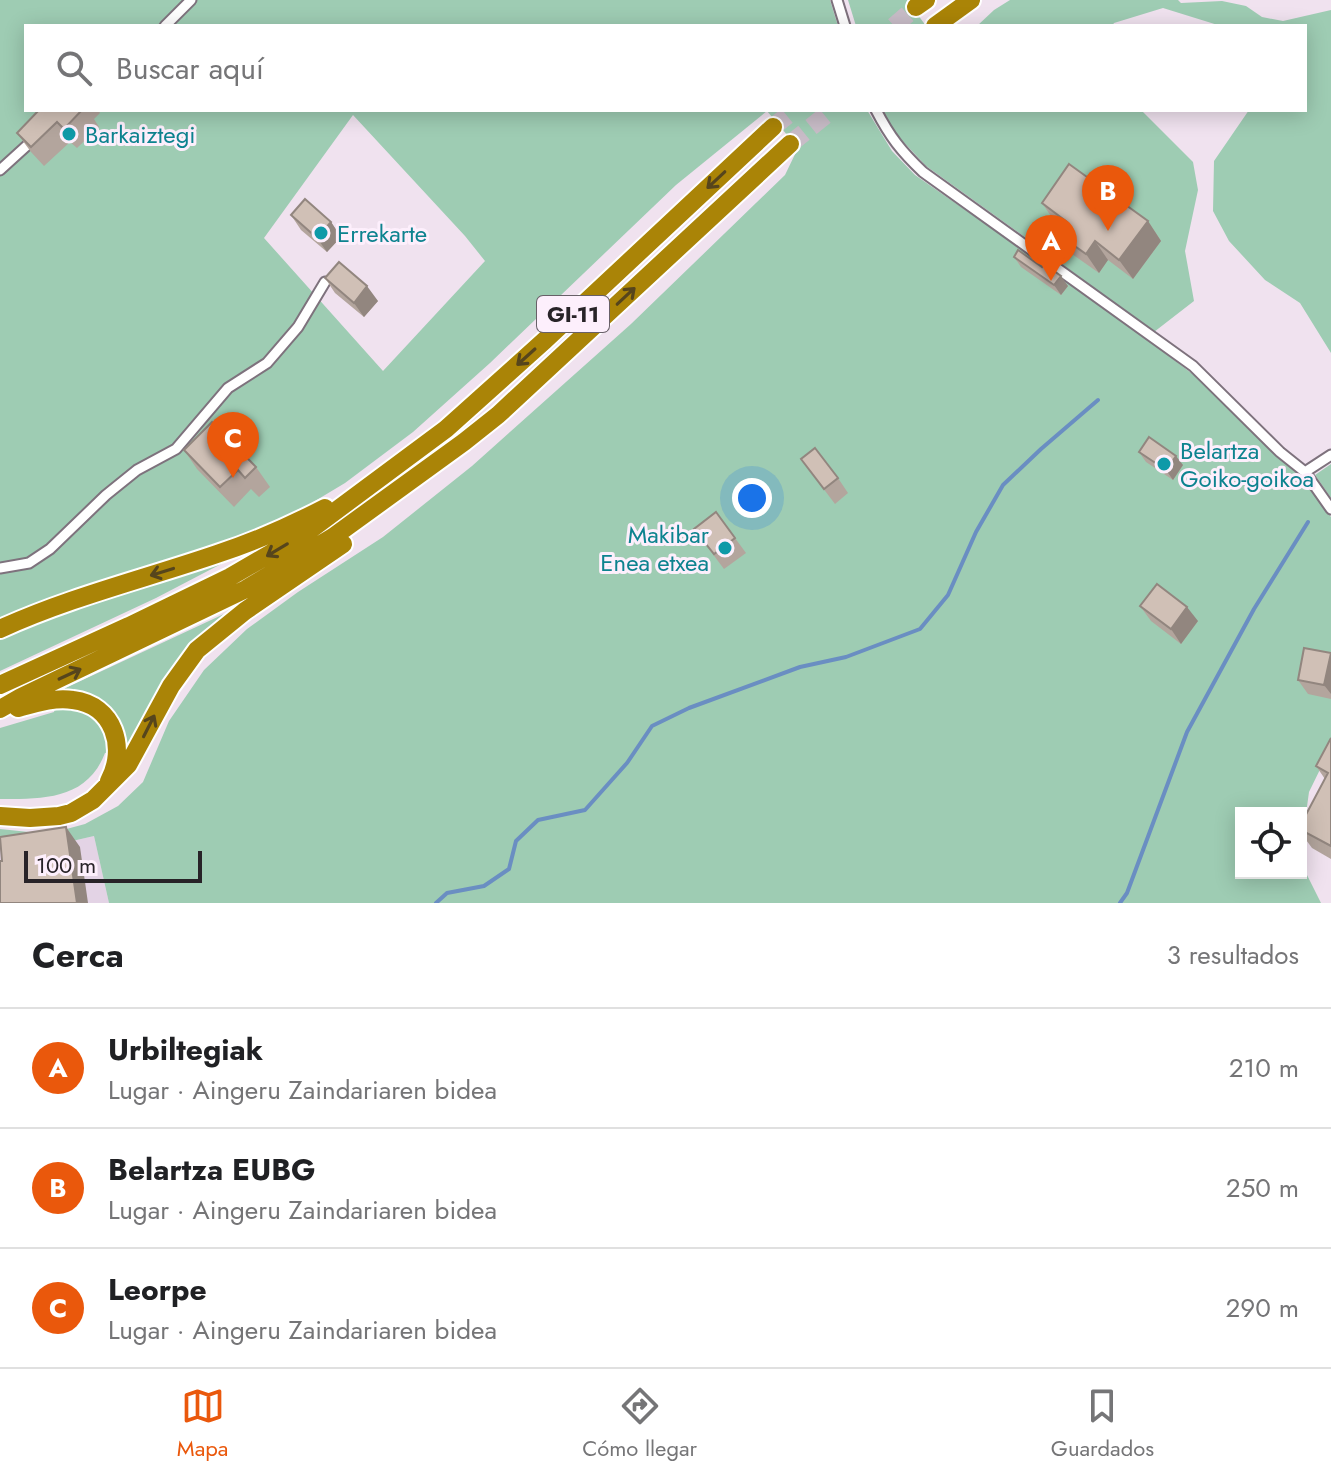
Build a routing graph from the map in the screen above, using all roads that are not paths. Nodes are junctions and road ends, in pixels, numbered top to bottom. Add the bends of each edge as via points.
1 (191, 0) edge
2 (837, 0) edge
3 (971, 0) edge
4 (167, 24) edge
5 (844, 24) edge
6 (938, 24) edge
7 (877, 112) edge
8 (773, 127) tunnel mouth
9 (45, 129) edge
10 (790, 144) tunnel mouth
11 (0, 170) edge
12 (325, 282) edge
13 (464, 442) junction
14 (1331, 455) edge
15 (1305, 472) junction
16 (364, 489) junction
17 (1331, 509) edge
18 (0, 568) edge
19 (0, 629) edge
20 (0, 685) edge
21 (0, 711) edge
22 (105, 790) junction
23 (0, 816) edge

1 - 4 street
2 - 5 street
3 - 6 highway
7 - 15 street via 901,151 923,172 1193,366
8 -> 16 highway, GI-11 via 446,429
9 - 11 street
13 -> 10 highway, GI-11
12 - 18 street via 298,327 267,363 228,388 176,449 137,470 50,549 29,563
21 -> 13 highway, GI-11 via 246,589 333,537
22 -> 13 highway via 128,765 197,650 410,495
14 - 15 street
15 - 17 street
16 -> 19 highway via 273,533
16 -> 20 highway, GI-11 via 306,533 230,577
21 - 22 highway via 60,700 98,709 108,718 117,741 117,764
22 - 23 highway via 59,816

